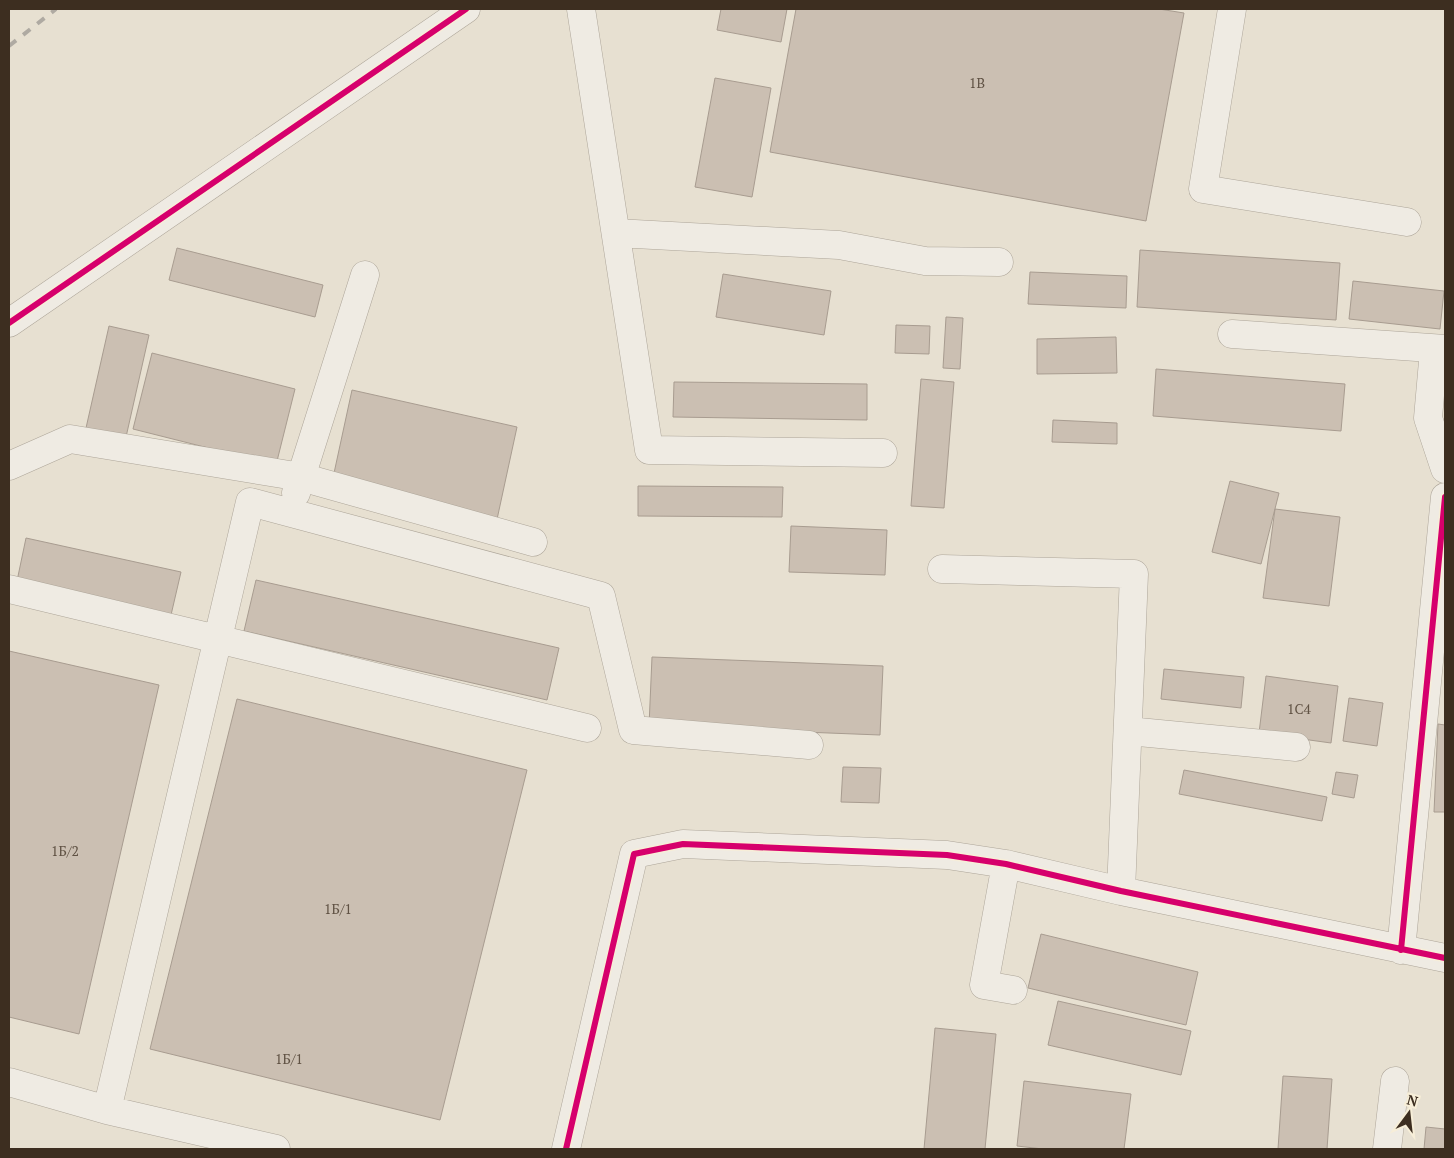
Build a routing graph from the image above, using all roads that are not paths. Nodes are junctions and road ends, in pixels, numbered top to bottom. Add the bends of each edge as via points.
1 (466, 9) edge
2 (581, 9) edge
3 (1232, 9) edge
4 (1408, 222) dead end
5 (616, 233) junction
6 (999, 262) dead end
7 (365, 275) dead end
8 (9, 323) edge
9 (1232, 334) dead end
10 (1440, 349) edge
11 (883, 453) dead end
12 (9, 466) edge
13 (1445, 468) edge
14 (301, 477) junction
15 (1445, 497) edge
16 (290, 513) junction
17 (533, 542) dead end
18 (942, 569) dead end
19 (9, 589) edge
20 (217, 639) junction
21 (587, 728) dead end
22 (1128, 731) junction
23 (809, 745) dead end
24 (1296, 747) dead end
25 (1006, 864) junction
26 (1121, 891) junction
27 (1401, 950) junction
28 (1445, 958) edge
29 (1014, 990) dead end
30 (1396, 1081) dead end
31 (9, 1082) edge
32 (107, 1110) junction
33 (276, 1149) edge
34 (566, 1149) edge
35 (1387, 1149) edge

1 - 8 street
2 - 5 street
3 - 4 street via 1202,189
5 - 6 street via 839,245 925,261
5 - 11 street via 649,450
7 - 14 street
9 - 10 street
10 - 13 street via 1428,418
12 - 14 street via 70,439
14 - 16 street
14 - 17 street
15 - 27 street
16 - 20 street via 250,502
16 - 23 street via 601,596 633,730
18 - 22 street via 1134,574
19 - 20 street
20 - 21 street
20 - 32 street
22 - 24 street
22 - 26 street
25 - 26 street
25 - 29 street via 984,985
25 - 34 street via 947,855 683,844 634,854
26 - 27 street
27 - 28 street
30 - 35 street
31 - 32 street
32 - 33 street

